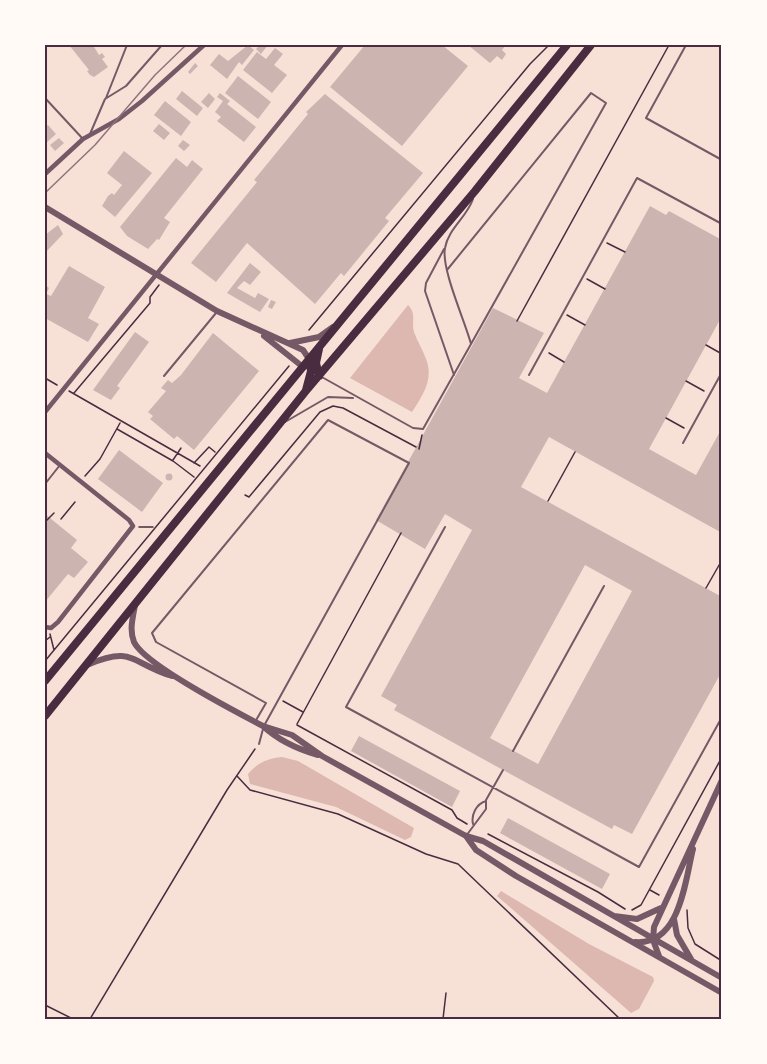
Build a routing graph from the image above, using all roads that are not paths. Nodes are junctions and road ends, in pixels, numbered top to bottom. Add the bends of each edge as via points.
1 (127, 45) edge
2 (162, 45) edge
3 (204, 45) edge
4 (342, 45) edge
5 (567, 45) edge
6 (591, 45) edge
7 (686, 45) edge
8 (45, 98) edge
9 (105, 99) junction
10 (89, 135) junction
11 (83, 139) junction
12 (722, 160) edge
13 (45, 174) edge
14 (475, 191) junction
15 (45, 207) edge
16 (722, 224) edge
17 (444, 248) junction
18 (447, 270) junction
19 (158, 274) junction
20 (217, 311) junction
21 (339, 324) junction
22 (259, 332) junction
23 (289, 343) junction
24 (471, 344) junction
25 (320, 346) junction
26 (309, 359) junction
27 (303, 367) junction
28 (310, 371) junction
29 (722, 372) edge
30 (454, 375) junction
31 (529, 375) dead end
32 (164, 376) dead end
33 (319, 376) junction
34 (305, 392) junction
35 (357, 399) junction
36 (45, 412) edge
37 (278, 427) junction
38 (683, 443) dead end
39 (45, 453) edge
40 (60, 465) junction
41 (45, 484) edge
42 (445, 526) dead end
43 (604, 586) dead end
44 (135, 605) junction
45 (46, 627) edge
46 (87, 665) junction
47 (177, 678) junction
48 (45, 681) edge
49 (45, 716) edge
50 (722, 717) edge
51 (255, 722) junction
52 (263, 726) junction
53 (259, 744) road end
54 (513, 751) dead end
55 (322, 756) junction
56 (503, 770) dead end
57 (722, 780) edge
58 (493, 787) junction
59 (486, 800) junction
60 (473, 824) junction
61 (697, 833) junction
62 (466, 836) junction
63 (662, 908) junction
64 (610, 916) junction
65 (674, 918) junction
66 (653, 940) junction
67 (631, 941) junction
68 (661, 959) junction
69 (693, 962) junction
70 (722, 978) edge
71 (722, 993) edge

1 - 9 lane
2 - 9 lane via 126,86
3 - 10 street via 126,113
4 - 19 street
5 - 21 main road
6 - 14 main road
7 - 12 lane via 646,118
8 - 11 lane
9 - 10 lane
10 - 11 street
11 - 13 street
14 - 17 lane via 469,210
14 - 33 main road
15 - 19 street
16 - 31 lane via 637,178
17 - 18 lane
17 - 30 lane via 425,287
18 - 24 lane
18 - 24 lane via 591,93 606,102
19 - 20 street
19 - 36 street
20 - 22 street
20 - 32 lane
21 - 23 street via 319,337
21 - 25 main road
22 - 23 street
22 - 27 street
23 - 26 street via 303,350
24 - 30 lane
25 - 26 main road
25 - 33 main road via 316,363
26 - 27 main road
26 - 28 main road
27 - 28 main road
27 - 48 main road
28 - 33 main road
28 - 34 main road
29 - 38 lane
30 - 35 lane via 423,429 413,428
33 - 34 main road
33 - 35 lane
34 - 37 main road
35 - 37 lane via 328,397
37 - 44 main road
39 - 40 street
40 - 41 lane
40 - 45 street via 132,526 58,622
42 - 58 lane via 346,707
43 - 54 lane
44 - 46 main road
44 - 47 street via 131,628 135,644
46 - 47 street via 107,656 123,655
46 - 49 main road
47 - 51 street
50 - 58 lane via 639,867
51 - 52 street
51 - 52 lane via 266,703 156,642 152,633 328,420 409,463
52 - 53 lane
52 - 55 street via 292,735
52 - 55 street via 300,750
55 - 62 street
56 - 58 lane
57 - 61 street
58 - 59 lane
59 - 60 lane via 479,821
59 - 60 lane via 471,817
60 - 62 lane
61 - 63 street
61 - 65 street
62 - 64 street via 483,841
62 - 67 street via 476,850 516,876
63 - 64 street via 637,919
63 - 66 street
64 - 66 street
65 - 66 street via 662,935
65 - 69 street via 677,935
66 - 67 street
66 - 68 street
66 - 69 street
67 - 68 street
68 - 71 street
69 - 70 street

